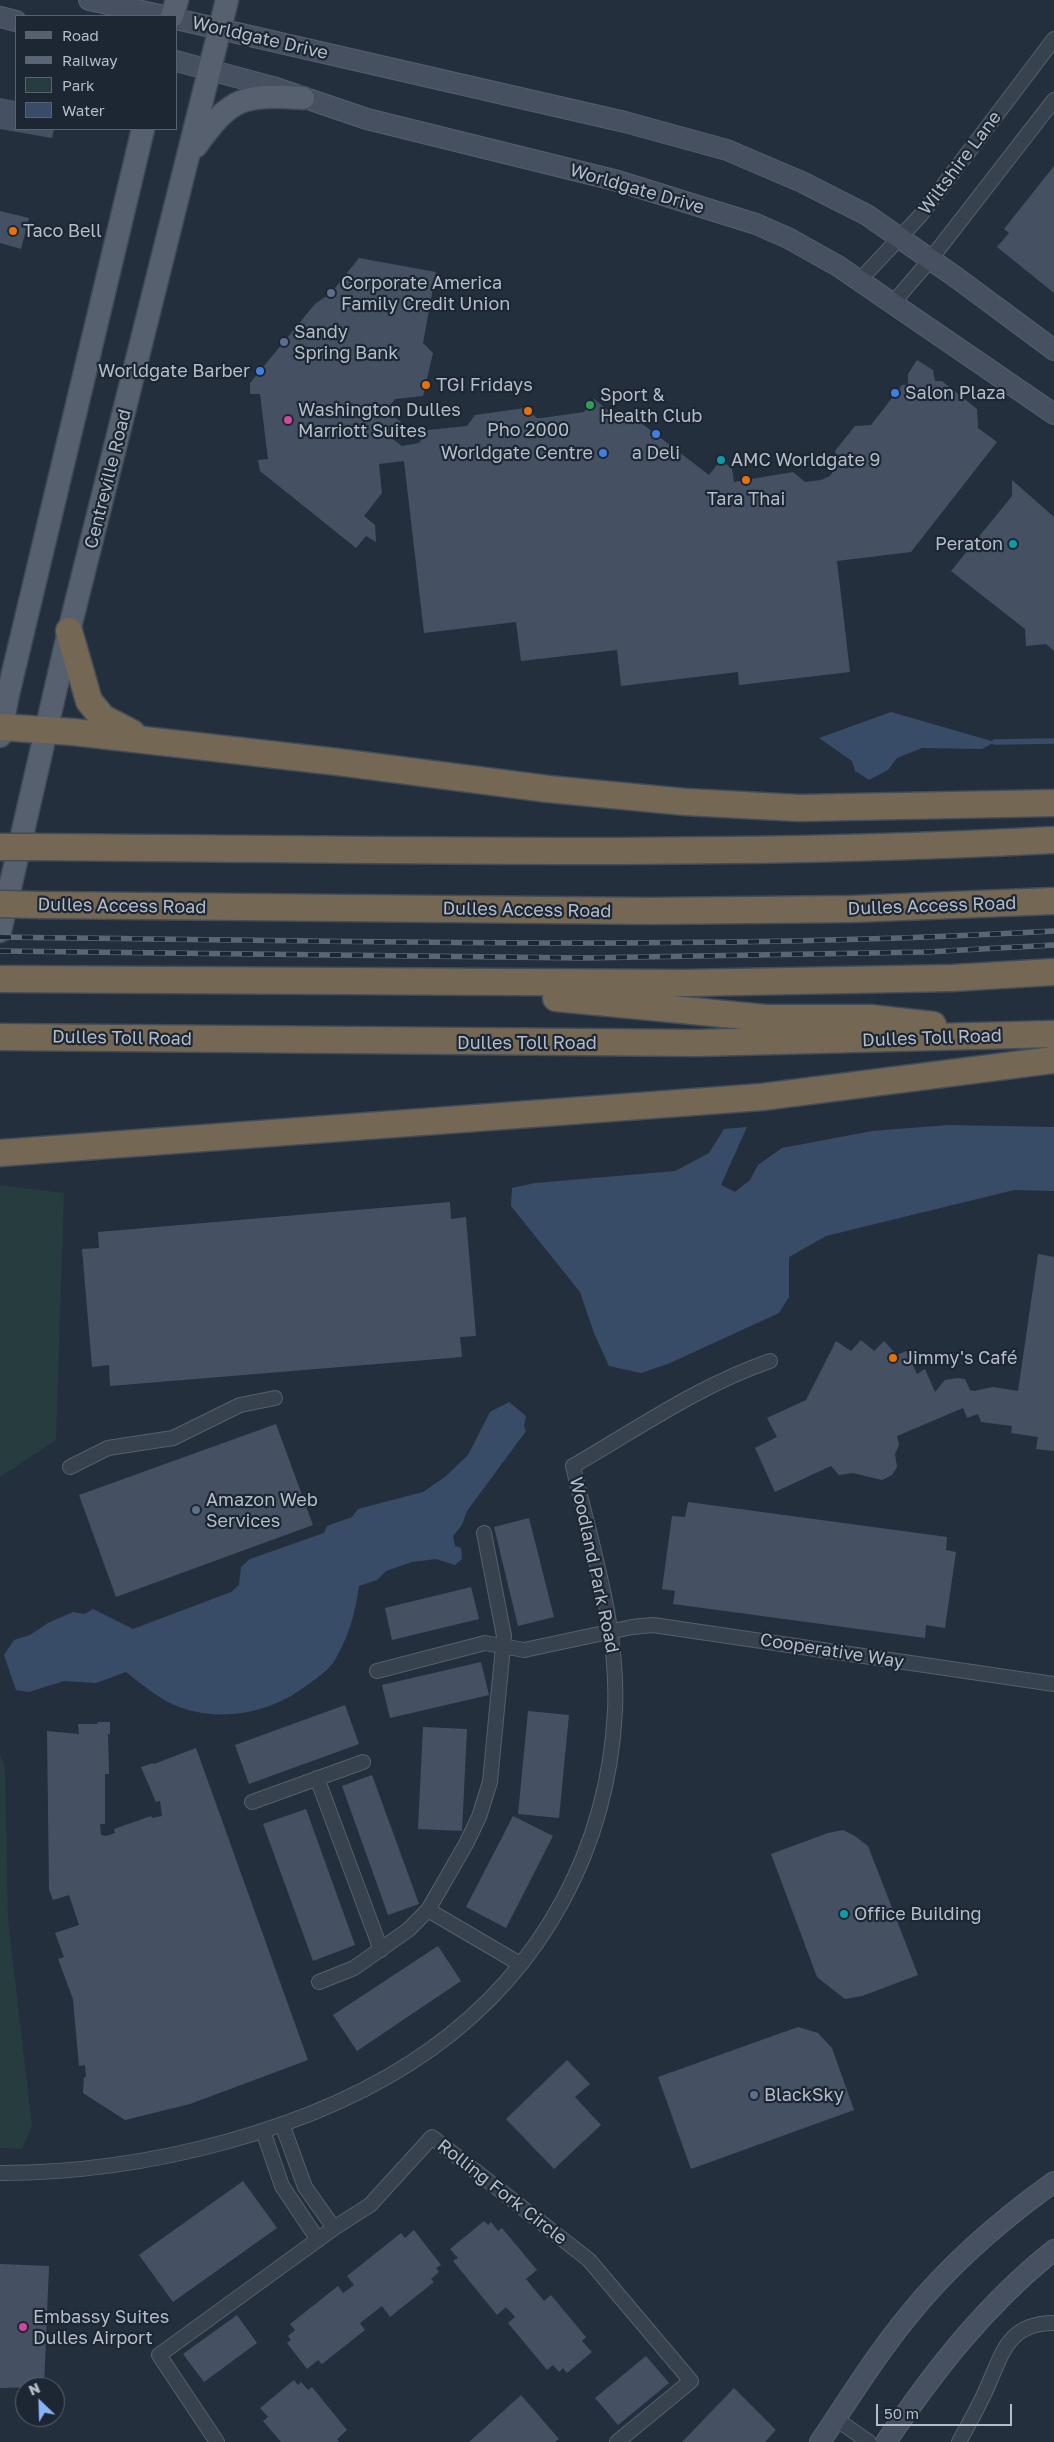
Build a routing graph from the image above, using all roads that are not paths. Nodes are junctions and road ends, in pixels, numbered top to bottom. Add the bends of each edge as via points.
1 (89, 0) edge
2 (177, 0) edge
3 (227, 0) edge
4 (160, 15) edge
5 (172, 15) edge
6 (0, 17) edge
7 (178, 19) edge
8 (15, 21) edge
9 (220, 28) junction
10 (1054, 39) edge
11 (178, 62) edge
12 (210, 71) junction
13 (302, 98) junction
14 (1054, 100) edge
15 (143, 130) edge
16 (189, 155) junction
17 (899, 238) junction
18 (930, 260) junction
19 (859, 281) junction
20 (893, 303) junction
21 (1054, 350) edge
22 (1054, 414) edge
23 (70, 631) junction
24 (47, 729) junction
25 (1, 730) edge
26 (151, 742) junction
27 (1054, 803) edge
28 (1054, 840) edge
29 (0, 847) edge
30 (1054, 901) edge
31 (0, 904) edge
32 (0, 931) edge
33 (1054, 972) edge
34 (12, 979) edge
35 (346, 981) junction
36 (1043, 1035) edge
37 (0, 1037) edge
38 (1054, 1060) edge
39 (0, 1153) edge
40 (770, 1361) dead end
41 (274, 1398) dead end
42 (70, 1468) dead end
43 (484, 1533) dead end
44 (610, 1631) junction
45 (504, 1647) junction
46 (377, 1670) dead end
47 (1054, 1684) edge
48 (363, 1762) dead end
49 (318, 1778) junction
50 (252, 1802) dead end
51 (428, 1910) junction
52 (381, 1950) junction
53 (520, 1964) junction
54 (319, 1982) dead end
55 (282, 2124) junction
56 (263, 2131) junction
57 (0, 2173) edge
58 (1054, 2182) edge
59 (334, 2228) junction
60 (318, 2240) junction
61 (1054, 2250) edge
62 (1054, 2323) edge
63 (836, 2419) junction
64 (217, 2442) edge
65 (616, 2442) edge
66 (820, 2442) edge
67 (869, 2442) edge
68 (886, 2442) edge
69 (959, 2442) edge

1 - 4 street
2 - 5 main road
3 - 9 main road, Centreville Road
6 - 8 street
7 - 9 street, Worldgate Drive
9 - 12 main road, Centreville Road
9 - 17 street, Worldgate Drive via 625,122 727,150 802,182 867,215
10 - 17 street, Wiltshire Lane via 920,216
11 - 12 street, Worldgate Drive
12 - 13 street, Worldgate Drive
12 - 16 main road, Centreville Road
13 - 16 main road via 266,96 234,104 215,120
13 - 19 street, Worldgate Drive via 367,119 618,181 756,224 814,252
14 - 18 street, Wiltshire Lane
15 - 25 main road
16 - 23 main road, Centreville Road
17 - 18 street, Worldgate Drive
17 - 19 street, Wiltshire Lane
18 - 20 street, Wiltshire Lane
18 - 21 street, Worldgate Drive
19 - 20 street, Worldgate Drive
20 - 22 street, Worldgate Drive
23 - 24 main road, Centreville Road
23 - 26 highway via 82,683 93,708 109,722
24 - 25 highway
24 - 26 highway
24 - 32 main road, Centreville Road
26 - 27 highway via 548,789 725,805 839,808
28 - 29 highway, bridge via 734,850
30 - 31 highway, Dulles Access Road, bridge via 843,909 661,911
33 - 35 highway via 952,978 714,983
34 - 35 highway
35 - 36 highway via 471,996 571,998 766,1018 870,1018
36 - 37 highway, Dulles Toll Road via 697,1043
38 - 39 highway via 762,1096
40 - 44 street, Woodland Park Road via 739,1372 690,1398 573,1466
41 - 42 street via 240,1405 173,1438 108,1448
43 - 45 street
44 - 45 street, Cooperative Way via 524,1650
44 - 47 street, Cooperative Way via 663,1625
44 - 53 street, Woodland Park Road via 615,1709 610,1760 598,1816 587,1852 568,1892 550,1924
45 - 46 street, Cooperative Way via 485,1643
45 - 51 street via 490,1782 466,1844
48 - 49 street
49 - 50 street
49 - 52 street
51 - 52 street
51 - 53 street
52 - 54 street via 354,1968
53 - 55 street, Woodland Park Road via 472,2017 432,2049 373,2084
55 - 56 street, Woodland Park Road
55 - 59 street via 305,2187
56 - 57 street, Woodland Park Road via 152,2159 67,2170
56 - 60 street via 282,2186
58 - 63 street via 988,2234 930,2291 891,2337
59 - 60 street, Rolling Fork Circle
59 - 65 street, Rolling Fork Circle via 370,2205 432,2136 588,2260 691,2381
60 - 64 street, Rolling Fork Circle via 159,2355
61 - 68 street via 969,2331 930,2378
62 - 69 street via 1030,2327 1006,2346
63 - 66 street
63 - 67 street

